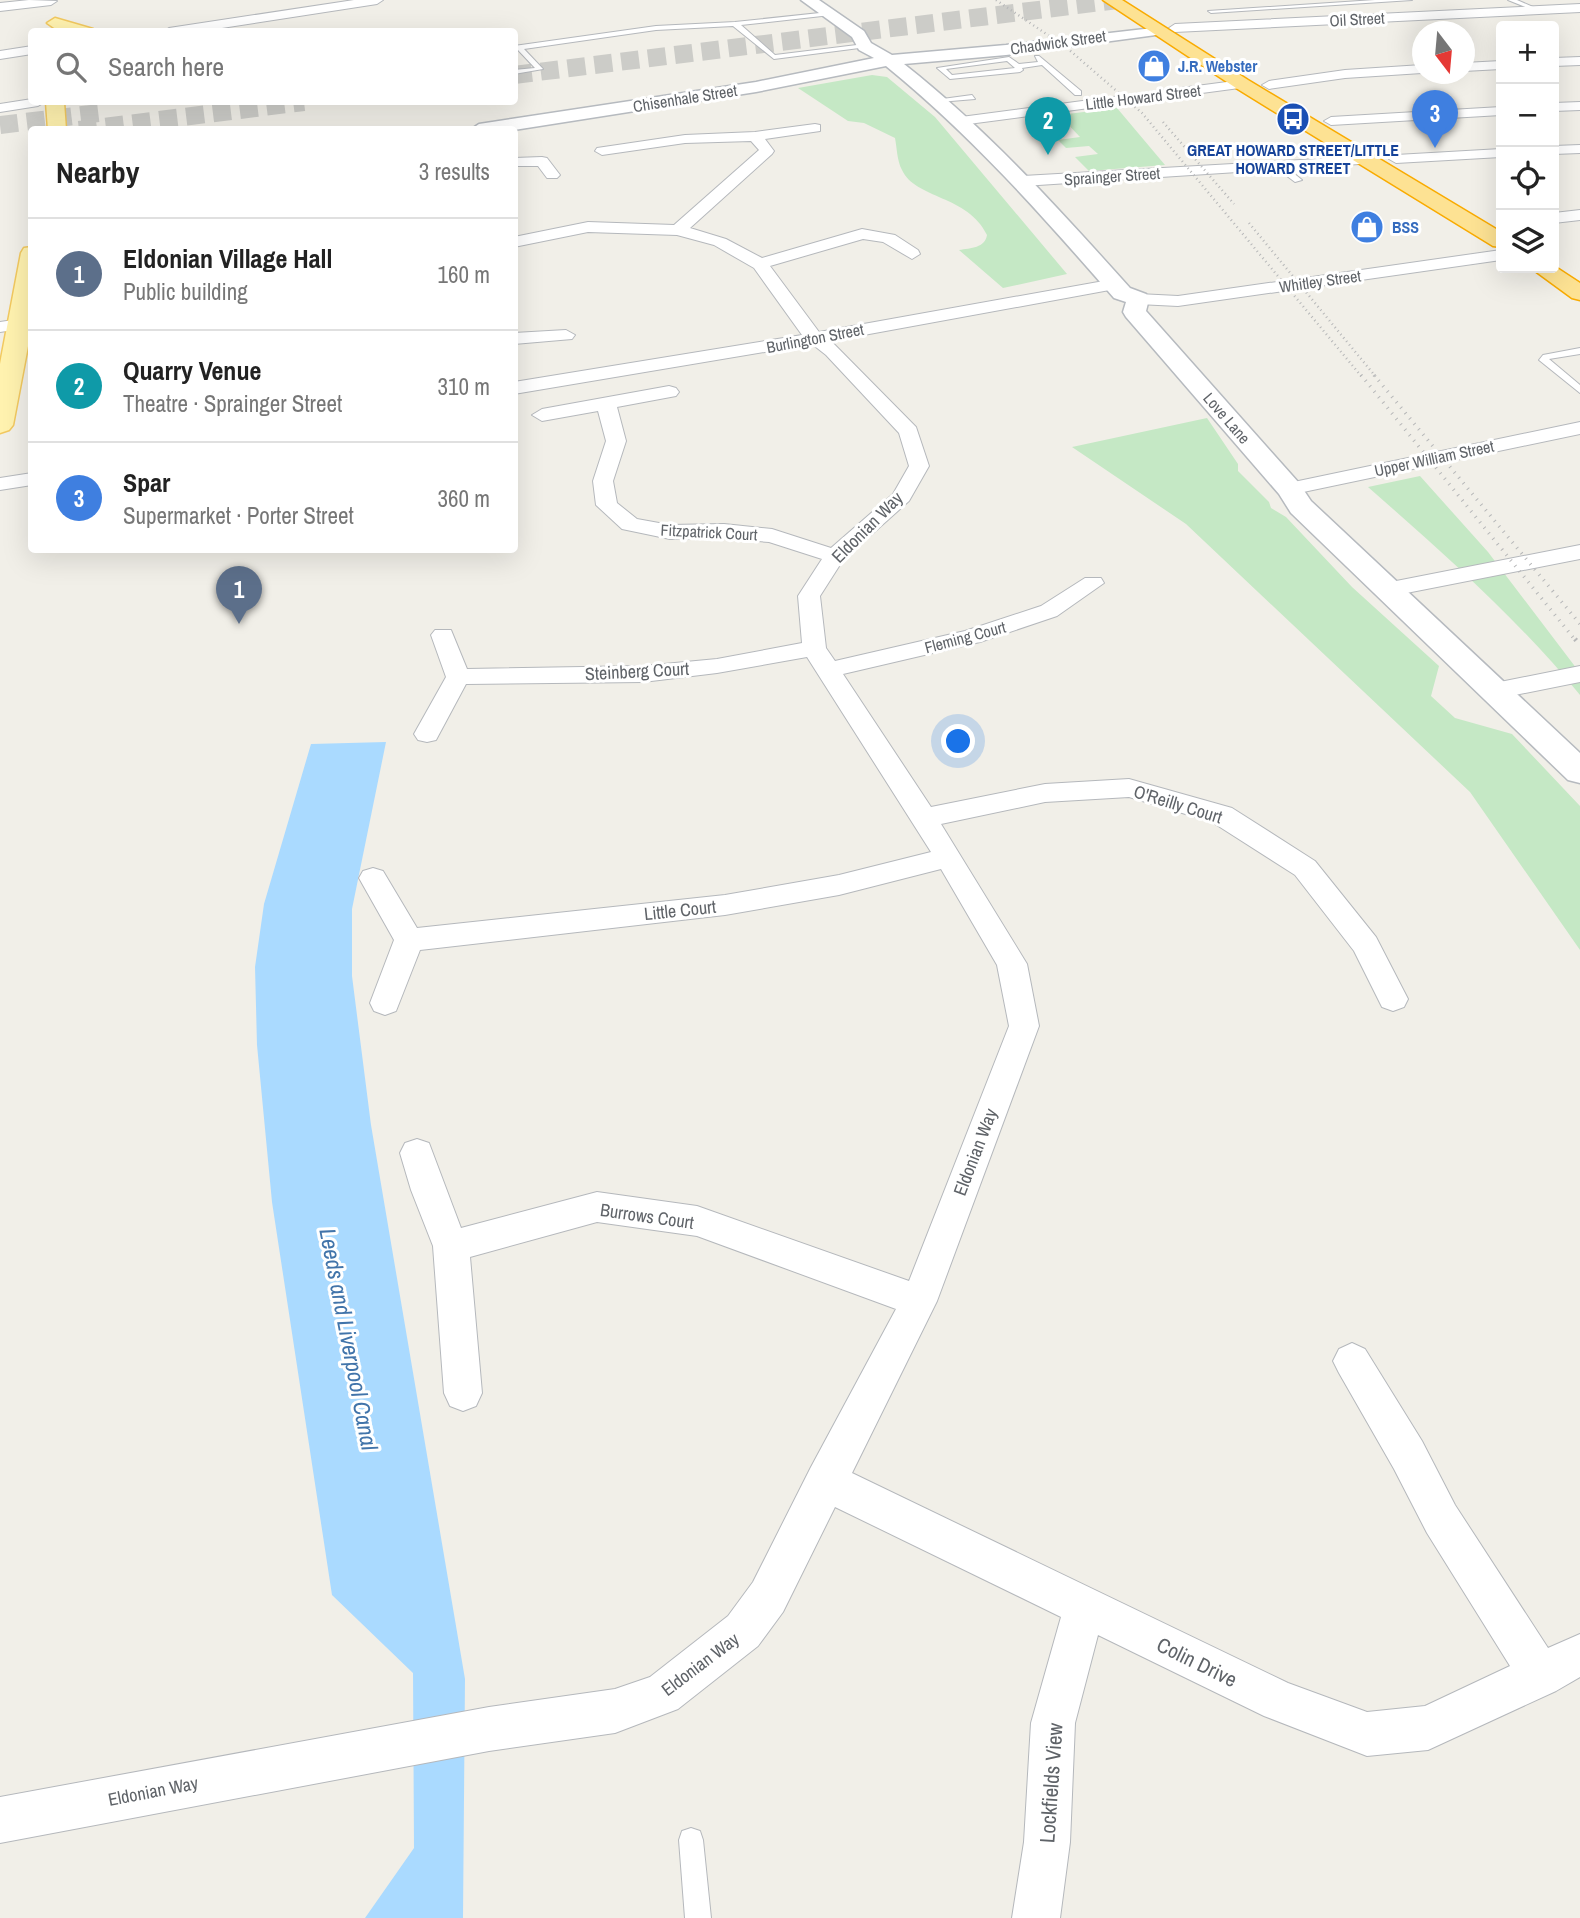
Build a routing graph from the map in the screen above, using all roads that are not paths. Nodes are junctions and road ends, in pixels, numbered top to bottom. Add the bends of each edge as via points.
1 (51, 0) edge
2 (377, 0) edge
3 (809, 0) edge
4 (1111, 0) edge
5 (1130, 0) edge
6 (1409, 0) edge
7 (1511, 0) edge
8 (0, 7) edge
9 (1580, 8) edge
10 (1537, 10) junction
11 (1211, 11) dead end
12 (829, 14) junction
13 (250, 19) junction
14 (735, 24) junction
15 (1150, 25) junction
16 (52, 27) edge
17 (194, 28) edge
18 (258, 28) edge
19 (1175, 28) junction
20 (861, 40) junction
21 (989, 43) junction
22 (1024, 47) junction
23 (518, 48) edge
24 (518, 49) edge
25 (28, 51) edge
26 (0, 55) edge
27 (960, 55) junction
28 (889, 60) junction
29 (1580, 61) edge
30 (1559, 62) edge
31 (1044, 63) junction
32 (1496, 65) edge
33 (1017, 66) junction
34 (1475, 66) edge
35 (1412, 70) edge
36 (518, 72) edge
37 (1242, 84) junction
38 (1269, 85) junction
39 (964, 87) dead end
40 (1078, 93) dead end
41 (940, 100) junction
42 (28, 104) edge
43 (55, 105) edge
44 (1580, 106) edge
45 (1559, 107) edge
46 (0, 108) edge
47 (1496, 111) edge
48 (961, 121) junction
49 (1331, 121) junction
50 (57, 126) edge
51 (505, 126) edge
52 (815, 128) dead end
53 (755, 136) junction
54 (1580, 149) edge
55 (1559, 150) edge
56 (602, 152) dead end
57 (1496, 153) edge
58 (1396, 159) junction
59 (1370, 160) junction
60 (518, 162) edge
61 (549, 165) dead end
62 (1278, 165) junction
63 (1298, 180) dead end
64 (1023, 181) junction
65 (1580, 215) edge
66 (1496, 217) edge
67 (1559, 217) edge
68 (678, 230) junction
69 (1496, 238) edge
70 (518, 241) edge
71 (912, 254) dead end
72 (1559, 255) edge
73 (1496, 256) edge
74 (760, 264) junction
75 (28, 266) edge
76 (1580, 269) edge
77 (1550, 273) edge
78 (1115, 284) junction
79 (1580, 293) edge
80 (1138, 299) junction
81 (10, 325) edge
82 (566, 335) dead end
83 (813, 337) junction
84 (518, 339) edge
85 (1580, 351) edge
86 (518, 387) edge
87 (1580, 390) edge
88 (669, 393) dead end
89 (607, 405) junction
90 (542, 415) dead end
91 (0, 425) edge
92 (1580, 428) edge
93 (28, 480) edge
94 (0, 484) edge
95 (1289, 489) junction
96 (1580, 552) edge
97 (835, 556) junction
98 (1093, 583) dead end
99 (1386, 590) junction
100 (443, 635) dead end
101 (821, 659) junction
102 (1580, 674) edge
103 (458, 677) junction
104 (1495, 691) junction
105 (427, 734) dead end
106 (1580, 772) edge
107 (924, 818) junction
108 (947, 858) junction
109 (373, 878) dead end
110 (409, 940) junction
111 (1393, 999) dead end
112 (385, 1003) dead end
113 (417, 1153) dead end
114 (451, 1246) junction
115 (919, 1301) junction
116 (1352, 1361) dead end
117 (463, 1393) dead end
118 (825, 1481) junction
119 (1084, 1608) junction
120 (1580, 1655) edge
121 (1541, 1676) junction
122 (0, 1820) edge
123 (691, 1840) dead end
124 (698, 1918) edge
125 (1036, 1918) edge

1 - 8 street
1 - 16 main road
2 - 13 street
3 - 12 street
4 - 15 highway
5 - 19 highway
6 - 11 lane
7 - 10 lane
9 - 10 street, Oil Street
10 - 19 street, Oil Street
12 - 14 lane
12 - 20 street
13 - 17 street
13 - 18 street
14 - 20 lane via 774,57 818,52
14 - 23 lane via 656,28
15 - 21 street, Chadwick Street
15 - 22 street, Chadwick Street
15 - 37 highway
19 - 38 highway
20 - 21 street, Chadwick Street via 923,46
20 - 28 street
21 - 27 street, Chadwick Street
22 - 27 street, Chadwick Street
22 - 31 lane
24 - 36 lane via 540,69
25 - 26 street
27 - 28 street, Chadwick Street
28 - 41 street
28 - 51 street, Chisenhale Street via 756,87
29 - 30 street
31 - 33 lane
31 - 40 lane
32 - 34 street
33 - 33 lane via 1009,60 940,68 950,77 1020,70
35 - 38 street
37 - 48 street, Little Howard Street
37 - 59 highway
38 - 49 highway
39 - 41 lane via 976,100
41 - 48 street
42 - 46 street
43 - 50 main road
44 - 45 street
47 - 49 street
48 - 64 street
49 - 58 highway
52 - 53 street
53 - 56 street via 627,142
53 - 68 street via 767,151
54 - 55 street
57 - 58 street
58 - 66 highway
59 - 62 street, Sprainger Street
59 - 69 highway
60 - 61 street
62 - 63 lane
62 - 64 street, Sprainger Street
64 - 78 street
65 - 67 street
68 - 70 street, Eldonian Way via 588,228
68 - 74 street, Eldonian Way via 720,242
71 - 74 street via 879,233 862,234
72 - 76 highway
73 - 80 street, Whitley Street via 1178,301
74 - 83 street, Eldonian Way
75 - 81 main road
77 - 79 highway
78 - 80 street via 1122,293
78 - 83 street, Burlington Street
80 - 95 street, Love Lane via 1134,312
81 - 91 main road
82 - 84 street
83 - 86 street, Burlington Street
83 - 97 street, Eldonian Way via 833,351 909,431 919,466 901,497
85 - 87 lane via 1544,360
88 - 89 street
89 - 90 street
89 - 97 street, Fitzpatrick Court via 616,441 603,481 607,505 630,524 670,532 772,536
92 - 95 street, Upper William Street
93 - 94 street
95 - 99 street, Love Lane via 1301,507
96 - 99 street
97 - 101 street, Eldonian Way via 809,596
98 - 101 street, Fleming Court via 1049,611 985,633
99 - 104 street, Love Lane
100 - 103 street
101 - 103 street, Steinberg Court via 643,674
101 - 107 street, Eldonian Way
102 - 104 street
103 - 105 street
104 - 106 street, Love Lane
107 - 108 street, Eldonian Way
107 - 111 street, O'Reilly Court via 1045,793 1129,788 1222,815 1305,868 1366,945
108 - 110 street, Little Court via 839,885 725,905
108 - 115 street, Eldonian Way via 1012,964 1024,1026
109 - 110 street
110 - 112 street
113 - 114 street
114 - 115 street, Burrows Court via 597,1207 697,1221
114 - 117 street
115 - 118 street, Eldonian Way
116 - 121 street via 1441,1519
118 - 119 street, Colin Drive
118 - 122 street, Eldonian Way via 768,1597 743,1631 663,1695 615,1711 489,1729
119 - 121 street, Colin Drive via 1279,1702 1367,1734 1428,1728
119 - 125 street, Lockfields View via 1053,1723 1048,1842
120 - 121 street, Colin Drive
123 - 124 lane

